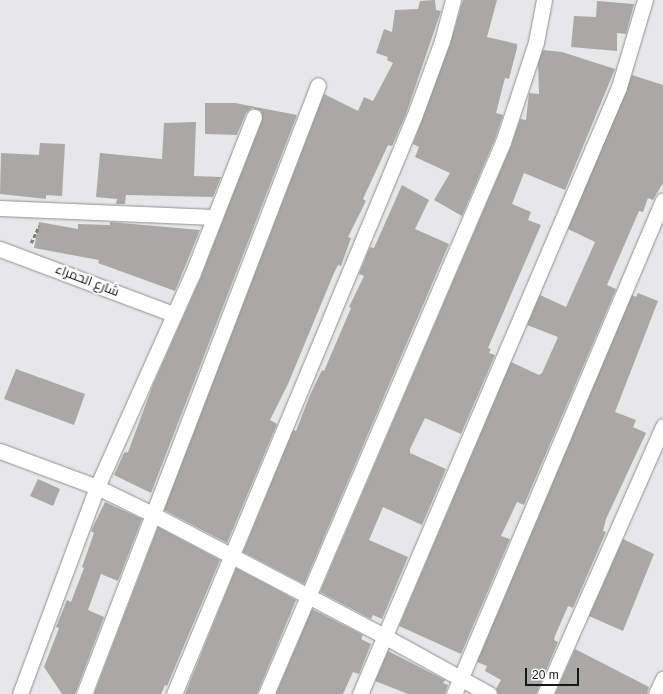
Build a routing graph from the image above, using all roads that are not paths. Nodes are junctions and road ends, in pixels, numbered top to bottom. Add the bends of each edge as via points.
1 (453, 0) edge
2 (544, 0) edge
3 (646, 0) edge
4 (318, 84) dead end
5 (254, 117) dead end
6 (663, 200) edge
7 (0, 208) edge
8 (214, 217) junction
9 (0, 249) edge
10 (173, 314) junction
11 (663, 426) edge
12 (0, 451) edge
13 (97, 487) junction
14 (152, 514) junction
15 (230, 556) junction
16 (308, 597) junction
17 (384, 636) junction
18 (461, 678) junction
19 (663, 679) edge
20 (20, 694) edge
21 (84, 694) edge
22 (174, 694) edge
23 (266, 694) edge
24 (360, 694) edge
25 (454, 694) edge
26 (489, 694) edge
27 (545, 694) edge
28 (656, 694) edge

1 - 15 street via 442,41 414,117
2 - 16 street via 536,42 502,142
3 - 17 street via 619,87
4 - 14 street
5 - 8 street
6 - 18 street
7 - 8 street
8 - 10 street via 192,276
9 - 10 street, شارع الحمراء
10 - 13 street
11 - 27 street
12 - 13 street
13 - 14 street
13 - 20 street
14 - 15 street
14 - 21 street
15 - 16 street
15 - 22 street
16 - 17 street
16 - 23 street
17 - 18 street
17 - 24 street
18 - 25 street
18 - 26 street
19 - 28 street

